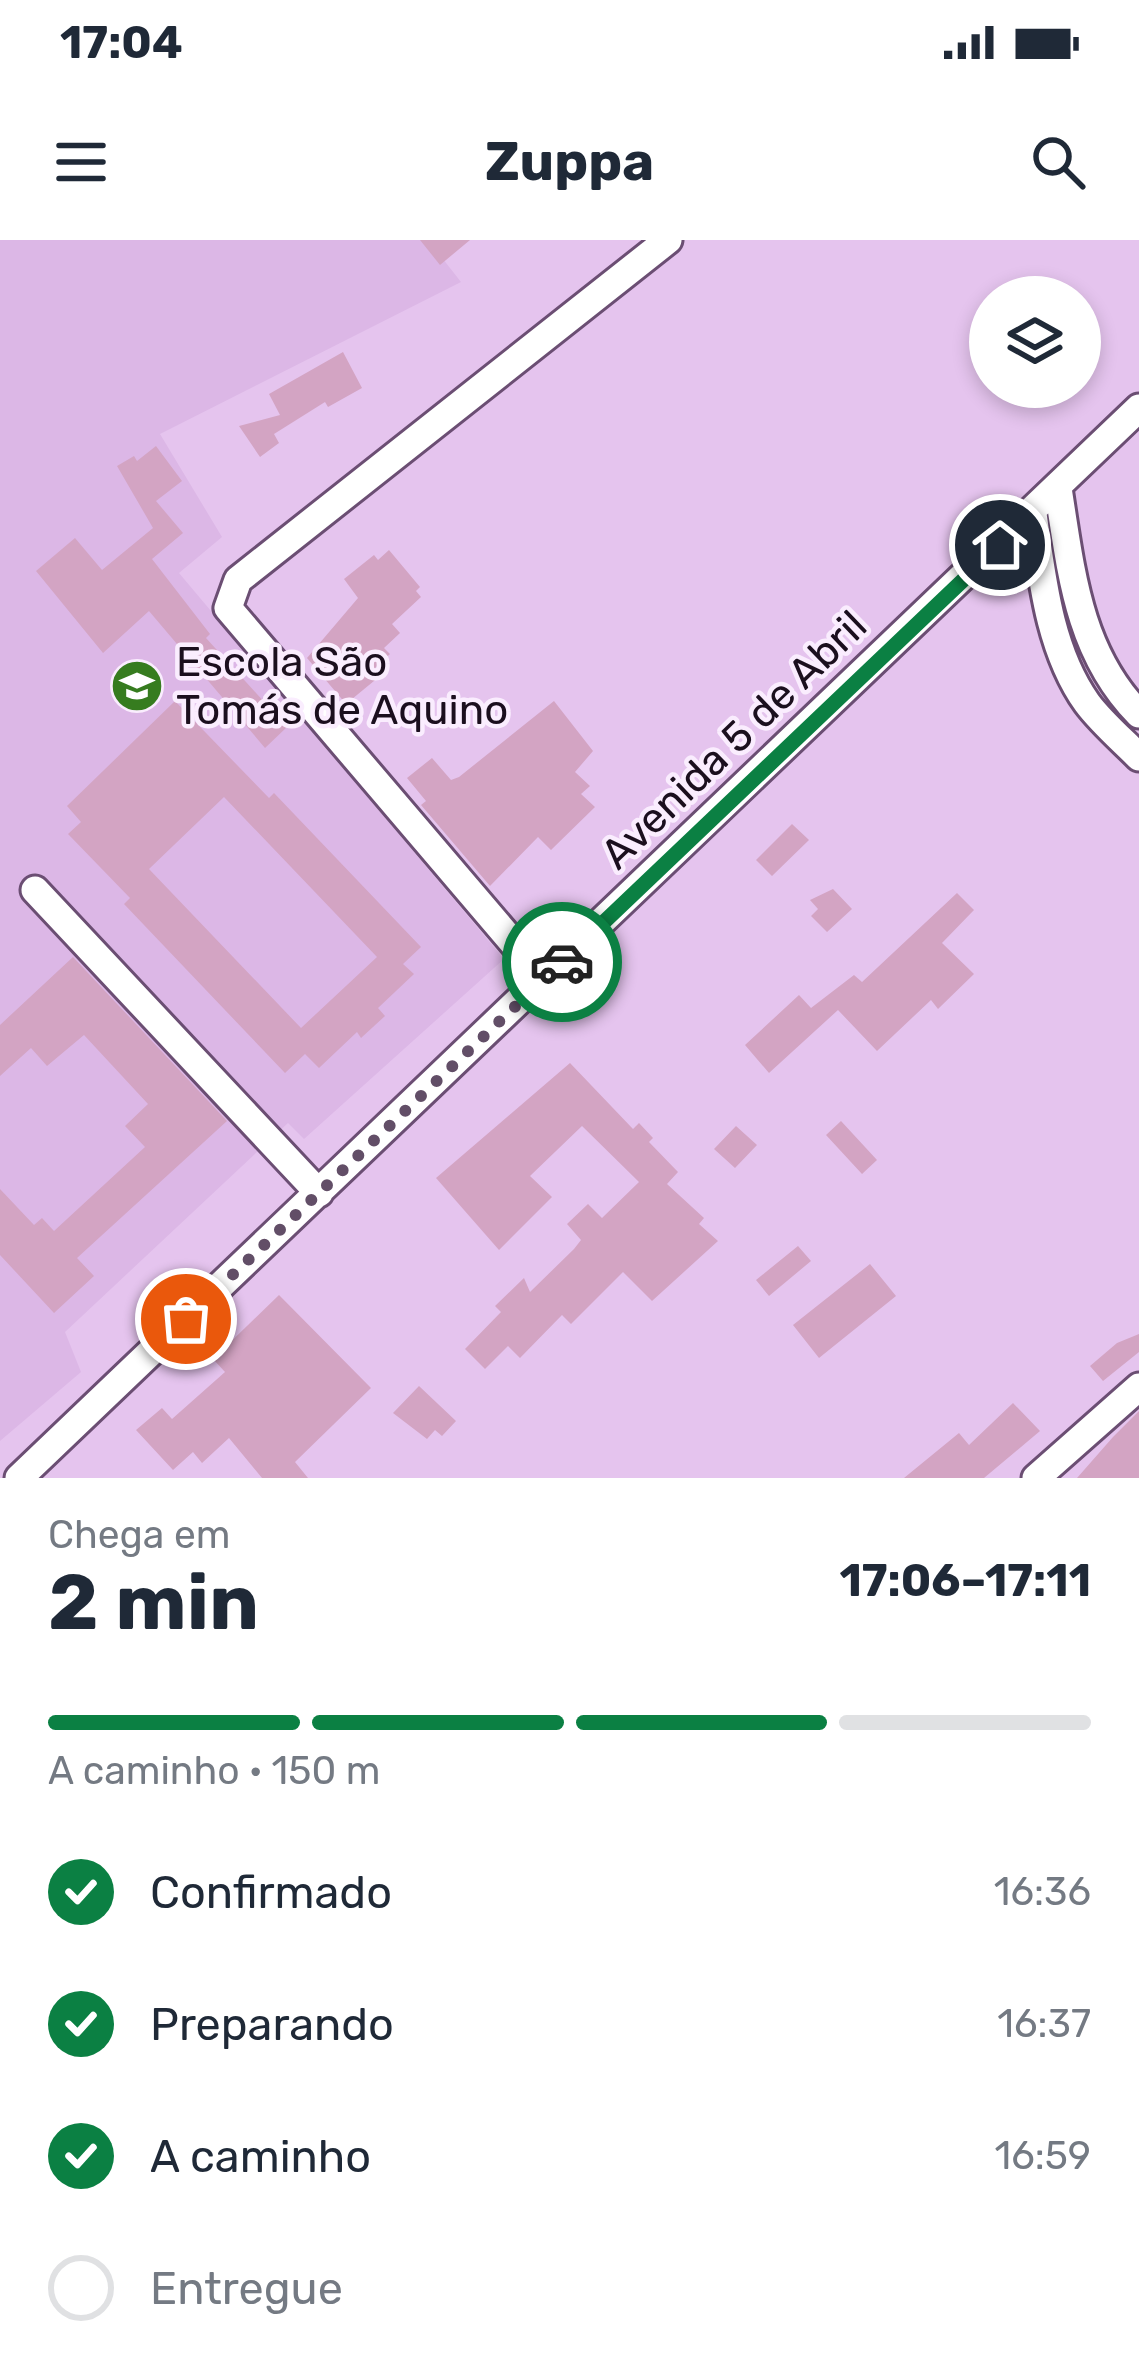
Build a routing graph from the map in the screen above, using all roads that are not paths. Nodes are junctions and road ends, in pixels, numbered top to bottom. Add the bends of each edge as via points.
1 (668, 240) edge
2 (1139, 408) edge
3 (1058, 488) junction
4 (1033, 514) junction
5 (1139, 714) edge
6 (1139, 757) edge
7 (35, 890) dead end
8 (544, 979) junction
9 (320, 1193) junction
10 (1139, 1387) edge
11 (1067, 1468) edge
12 (19, 1478) edge
13 (1036, 1478) edge

1 - 8 street via 238,580 229,608
2 - 3 street, Avenida 5 de Abril
3 - 4 street, Avenida 5 de Abril
3 - 5 street via 1096,660
4 - 6 street via 1069,672
4 - 8 street, Avenida 5 de Abril
7 - 9 street
8 - 9 street, Avenida 5 de Abril
9 - 12 street, Avenida 5 de Abril
10 - 11 street
11 - 13 street

